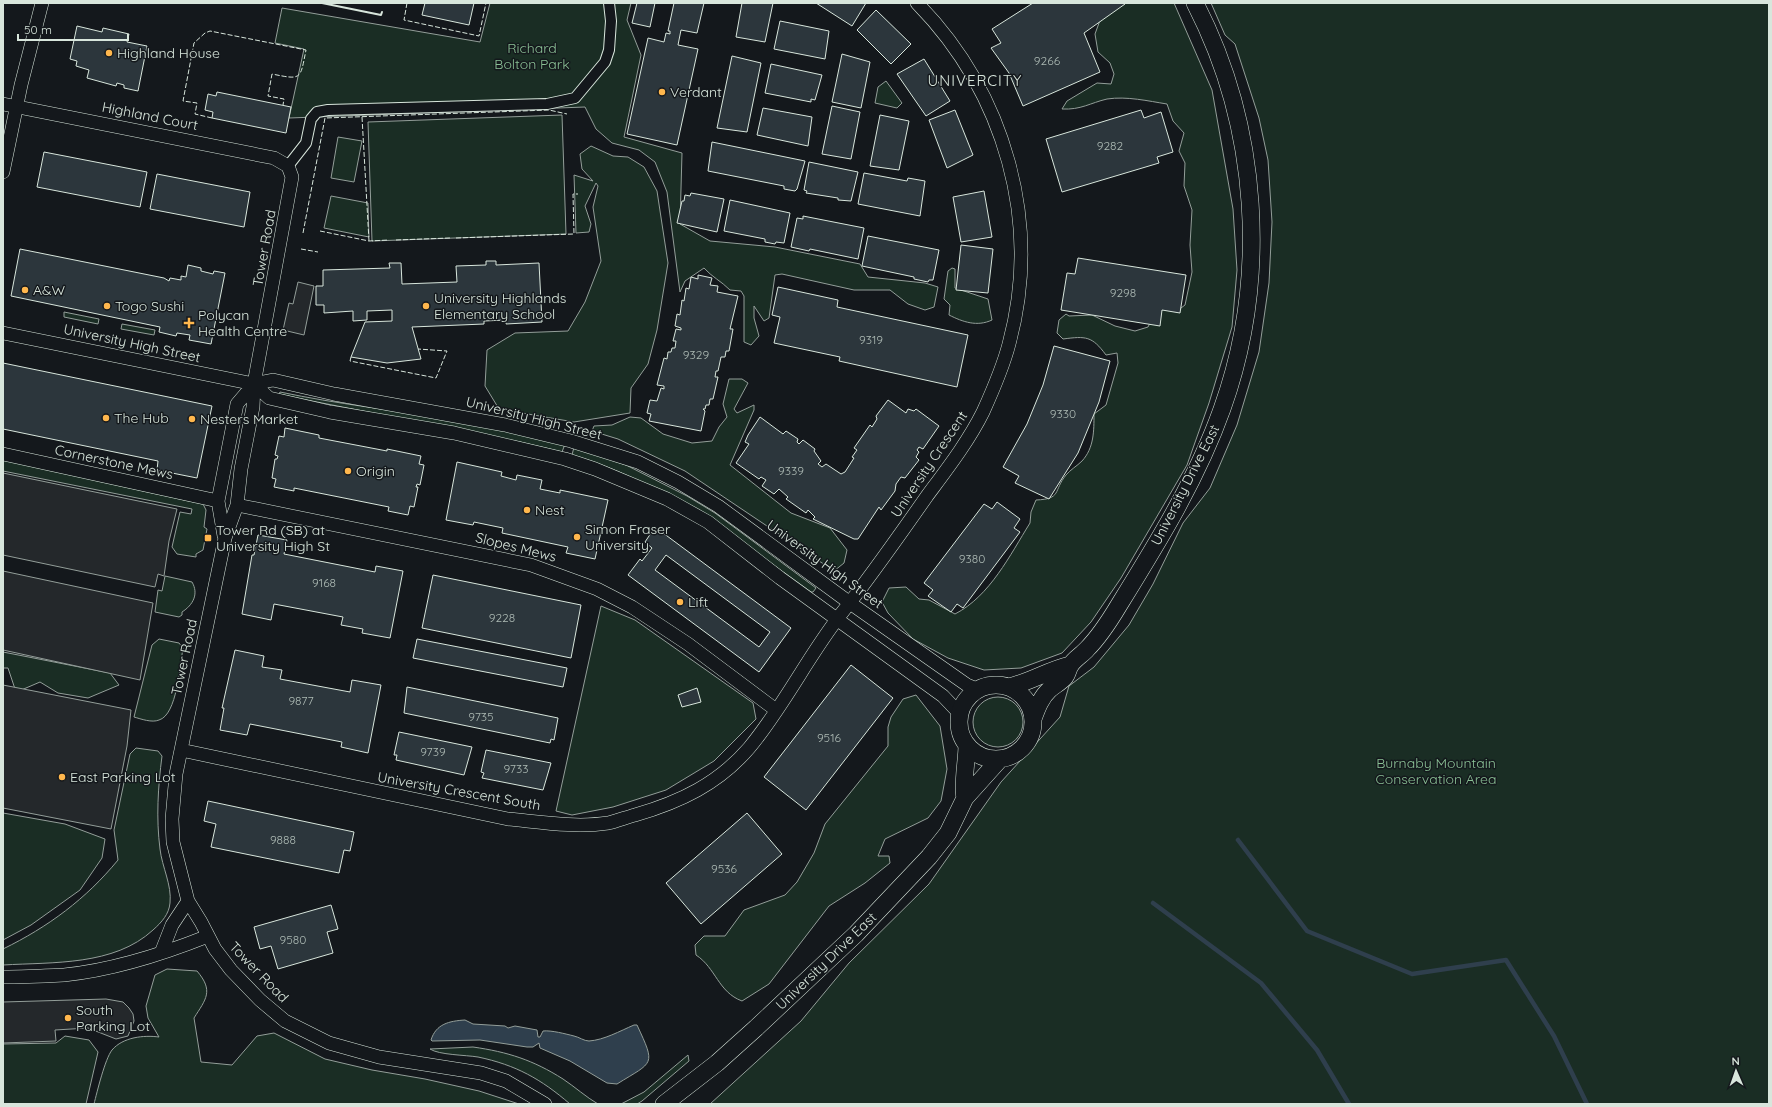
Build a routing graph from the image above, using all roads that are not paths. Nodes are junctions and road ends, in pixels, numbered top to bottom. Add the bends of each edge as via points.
1 (42, 3) edge
2 (609, 3) edge
3 (917, 3) edge
4 (1195, 3) edge
5 (3, 104) edge
6 (17, 107) junction
7 (288, 166) junction
8 (3, 172) edge
9 (3, 333) edge
10 (254, 384) junction
11 (3, 454) edge
12 (218, 501) junction
13 (237, 505) junction
14 (225, 538) junction
15 (850, 603) junction
16 (838, 618) junction
17 (1070, 665) junction
18 (1009, 687) junction
19 (979, 690) junction
20 (776, 710) junction
21 (960, 714) junction
22 (1033, 720) junction
23 (967, 745) junction
24 (181, 750) junction
25 (1000, 758) junction
26 (966, 798) junction
27 (188, 901) junction
28 (208, 936) junction
29 (161, 953) junction
30 (3, 977) edge
31 (545, 1104) edge
32 (664, 1104) edge

1 - 6 street
2 - 7 street via 611,21 609,50 605,62 576,98 547,104 317,112 311,119 306,143
3 - 15 street, University Crescent via 952,43 980,87 998,126 1009,161 1020,222 1021,266 1016,311 997,381 971,433
4 - 17 street, University Drive East via 1212,37 1226,78 1246,157 1251,267 1244,328 1238,359 1222,409 1202,459 1178,507 1105,627 1088,649
5 - 6 street, Highland Court
6 - 7 street, Highland Court via 274,158
6 - 8 street
7 - 10 street, Tower Road via 292,177
9 - 10 street, University High Street
10 - 12 street, Tower Road via 237,404
10 - 13 street, Tower Road via 253,407
10 - 15 street, University High Street via 273,380 334,394 505,425 571,441 638,462 718,506
10 - 16 street via 269,398 330,412 454,433 565,459 595,469 667,499 708,522 780,578
11 - 12 street, Cornerstone Mews
12 - 14 street, Tower Road
13 - 14 street, Tower Road
13 - 20 street, Slopes Mews via 531,565 591,586 638,611 688,644
14 - 24 street, Tower Road
15 - 16 street, University Crescent
15 - 19 street, University High Street via 968,685
16 - 20 street, University Crescent South
16 - 21 street via 943,696
17 - 18 street, University Drive East
17 - 22 street, University Drive East via 1066,677 1048,690 1039,703
18 - 19 street via 998,685
18 - 22 street via 1026,700
19 - 21 street via 964,704
20 - 24 street, University Crescent South via 730,768 702,790 658,808 608,823 562,824 508,819
21 - 23 street via 962,736
22 - 25 street via 1028,741 1012,755
23 - 25 street via 976,753 988,758
23 - 26 street, University Drive East via 963,789
24 - 27 street, Tower Road via 172,819 173,842
25 - 26 street, University Drive East
26 - 32 street, University Drive East via 948,833 929,857 856,934 717,1063
27 - 28 street, Tower Road
27 - 29 street via 172,925
28 - 29 street
28 - 31 street, Tower Road via 231,970 260,1000 285,1020 329,1043 379,1057 481,1073 506,1081
29 - 30 street via 65,975

